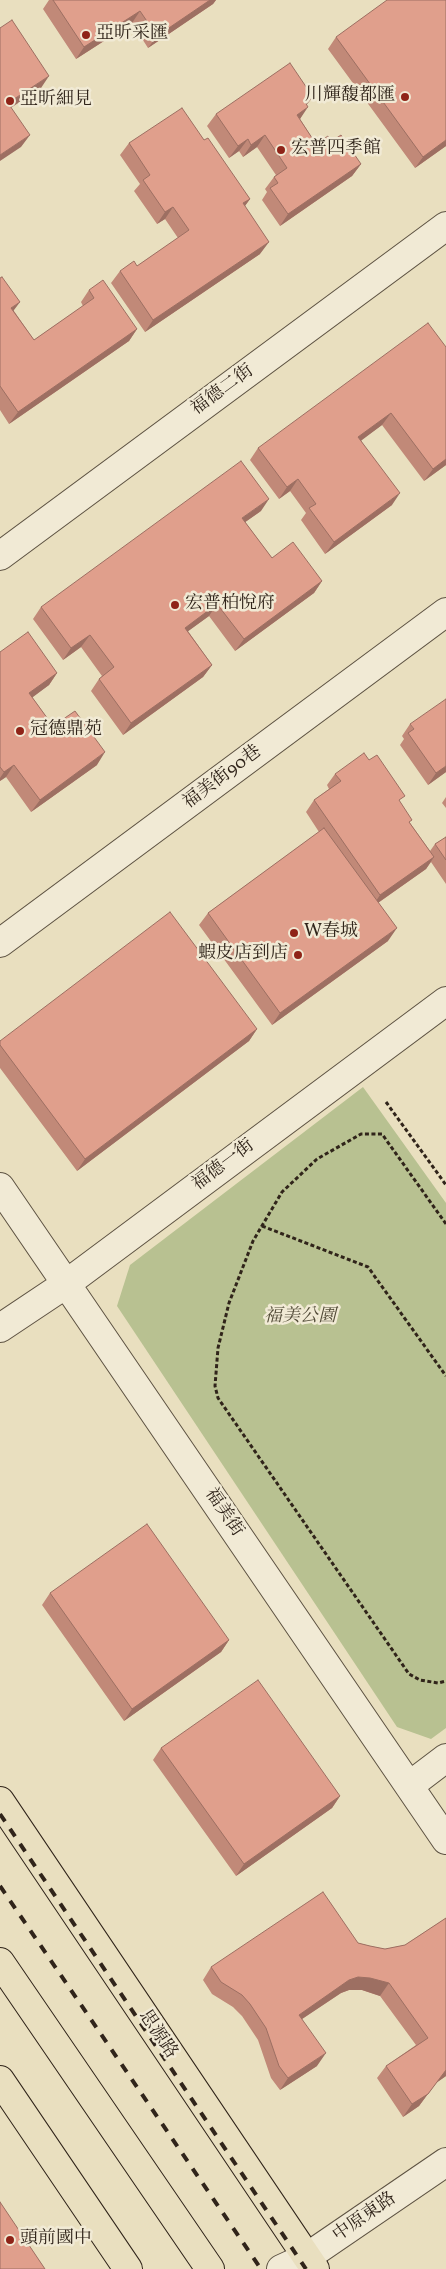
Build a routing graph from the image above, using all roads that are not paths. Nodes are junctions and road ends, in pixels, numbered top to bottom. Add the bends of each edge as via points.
1 (446, 226) edge
2 (0, 556) edge
3 (446, 612) edge
4 (0, 943) edge
5 (446, 1001) edge
6 (0, 1187) edge
7 (66, 1284) junction
8 (0, 1328) edge
9 (446, 1758) edge
10 (409, 1786) junction
11 (0, 1801) edge
12 (446, 1840) edge
13 (0, 1962) edge
14 (0, 2080) edge
15 (446, 2162) edge
16 (311, 2263) edge
17 (128, 2269) edge
18 (210, 2269) edge
19 (280, 2269) edge

1 - 2 street, 福德二街
3 - 4 street, 福美街90巷
5 - 7 street, 福德一街
6 - 7 street, 福美街
7 - 8 street, 福德一街
7 - 10 street, 福美街
9 - 10 street
10 - 12 street, 福美街
11 - 16 main road, 思源路
13 - 18 main road
14 - 17 main road
15 - 16 street, 中原東路
16 - 19 street, 中原東路

